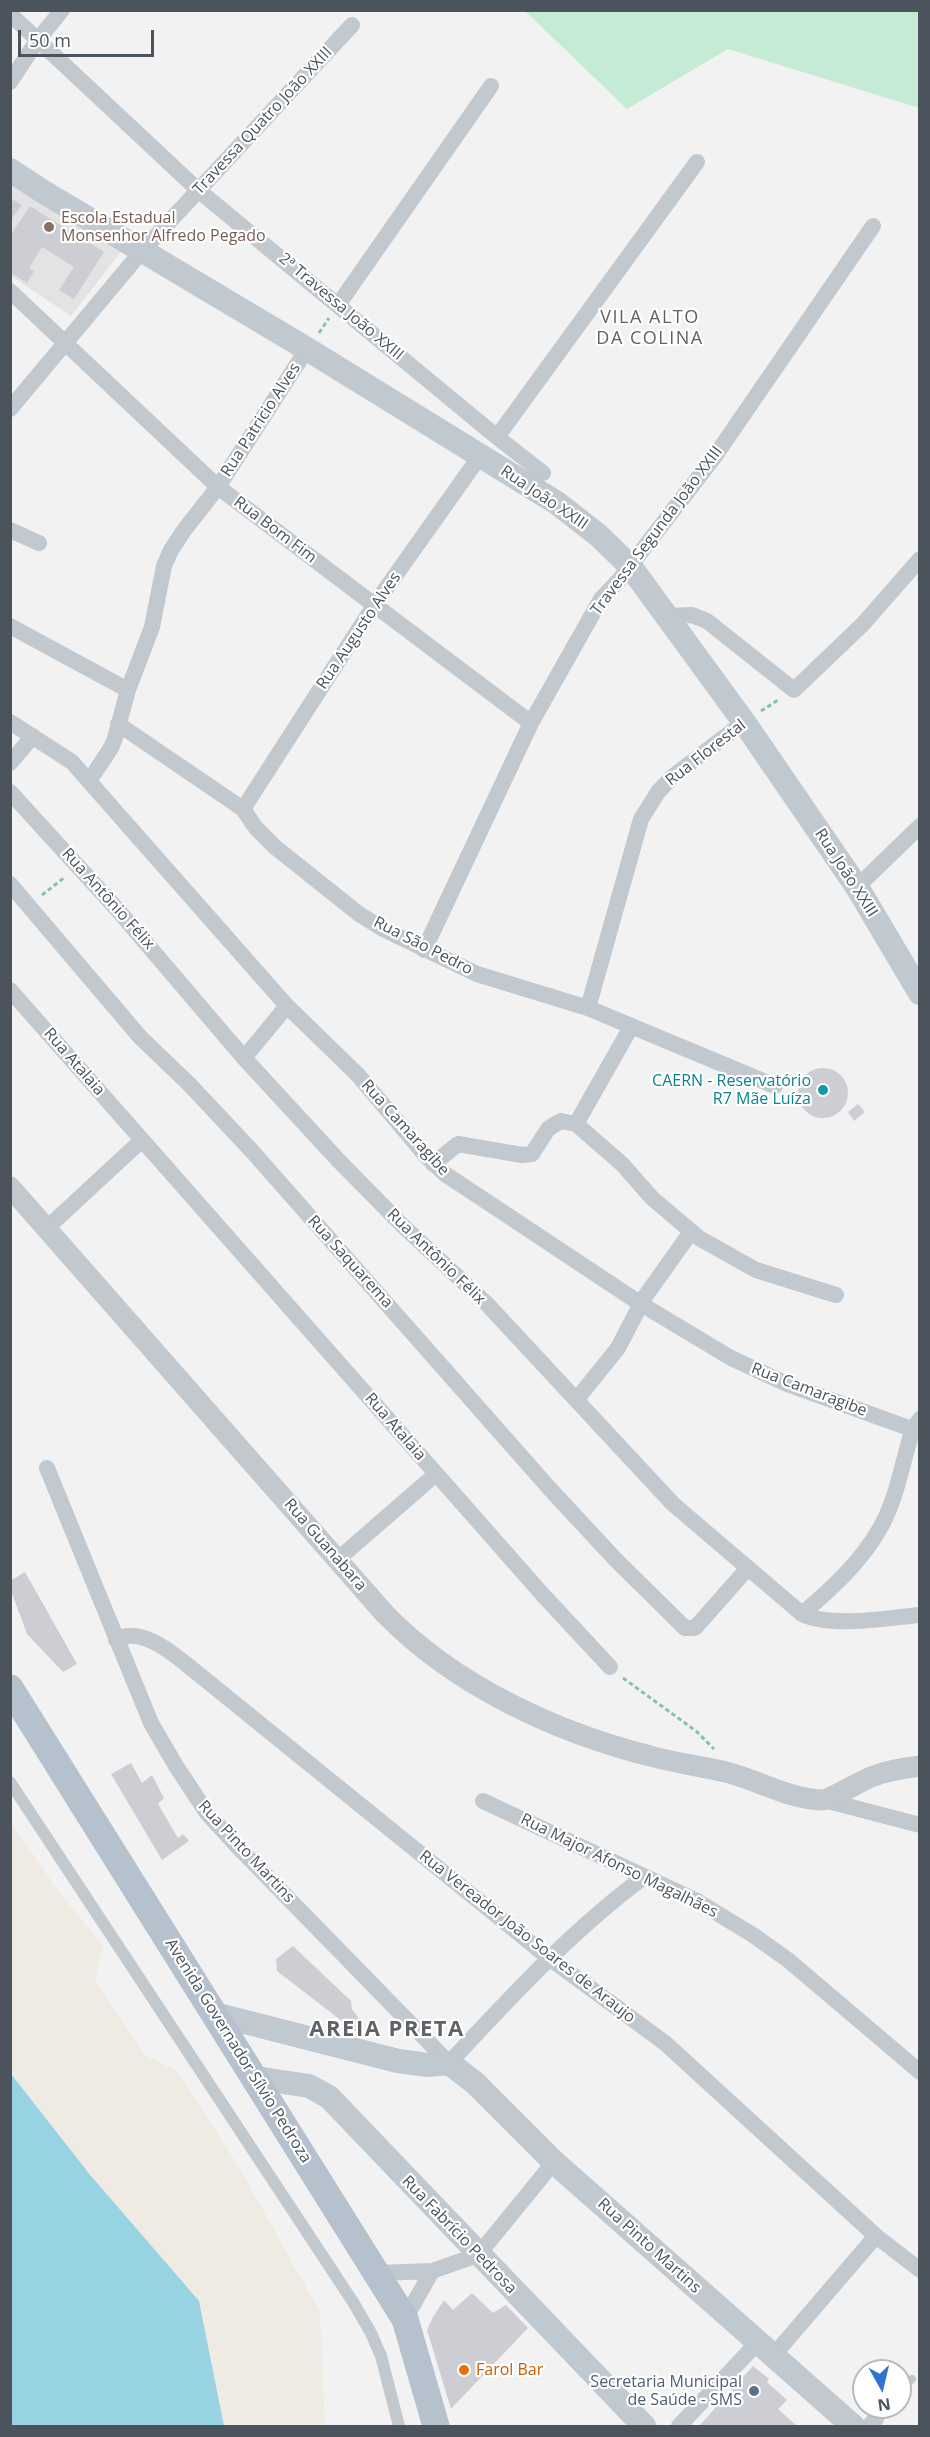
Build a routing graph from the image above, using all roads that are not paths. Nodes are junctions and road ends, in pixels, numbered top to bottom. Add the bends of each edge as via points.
1 (62, 10) edge
2 (10, 14) edge
3 (352, 25) dead end
4 (38, 41) junction
5 (10, 82) edge
6 (491, 86) dead end
7 (697, 162) dead end
8 (10, 170) edge
9 (198, 190) junction
10 (873, 226) dead end
11 (142, 251) junction
12 (10, 291) edge
13 (338, 304) junction
14 (67, 344) junction
15 (307, 349) junction
16 (10, 409) edge
17 (497, 437) junction
18 (480, 456) junction
19 (543, 473) dead end
20 (218, 487) junction
21 (10, 530) edge
22 (39, 543) dead end
23 (920, 559) edge
24 (630, 566) junction
25 (375, 604) junction
26 (668, 616) junction
27 (10, 626) edge
28 (128, 690) junction
29 (10, 722) edge
30 (744, 722) junction
31 (531, 723) junction
32 (118, 724) junction
33 (33, 736) junction
34 (10, 763) edge
35 (88, 781) junction
36 (10, 792) edge
37 (243, 809) junction
38 (920, 826) edge
39 (10, 884) edge
40 (857, 887) junction
41 (424, 950) junction
42 (10, 990) edge
43 (920, 993) edge
44 (287, 1006) junction
45 (588, 1008) junction
46 (631, 1027) junction
47 (244, 1058) junction
48 (775, 1086) dead end
49 (576, 1124) junction
50 (142, 1140) junction
51 (433, 1164) junction
52 (10, 1187) edge
53 (47, 1228) junction
54 (692, 1232) junction
55 (836, 1295) dead end
56 (641, 1304) junction
57 (577, 1399) junction
58 (917, 1427) edge
59 (47, 1468) dead end
60 (436, 1474) junction
61 (338, 1560) junction
62 (748, 1568) junction
63 (802, 1614) junction
64 (920, 1615) edge
65 (116, 1641) junction
66 (610, 1667) road end
67 (10, 1688) edge
68 (920, 1766) edge
69 (10, 1782) edge
70 (824, 1800) junction
71 (483, 1801) dead end
72 (920, 1825) edge
73 (644, 1877) junction
74 (549, 1957) junction
75 (214, 2014) junction
76 (448, 2063) junction
77 (920, 2072) edge
78 (256, 2078) junction
79 (555, 2162) junction
80 (876, 2236) junction
81 (478, 2255) junction
82 (920, 2270) edge
83 (432, 2271) junction
84 (378, 2273) junction
85 (405, 2319) junction
86 (765, 2349) junction
87 (399, 2427) edge
88 (436, 2427) edge
89 (644, 2427) edge
90 (679, 2427) edge
91 (853, 2427) edge

1 - 4 street
2 - 4 street, 2ª Travessa João XXIII
3 - 9 street, Travessa Quatro João XXIII
4 - 5 street
4 - 9 street, 2ª Travessa João XXIII
6 - 13 street
7 - 17 street
8 - 11 main road, Rua João XXIII
9 - 11 street, Travessa Quatro João XXIII
9 - 13 street, 2ª Travessa João XXIII
10 - 24 street, Travessa Segunda João XXIII via 715,456
11 - 14 street, Travessa Quatro João XXIII
11 - 15 main road, Rua João XXIII
12 - 14 street, Rua Bom Fim
13 - 17 street, 2ª Travessa João XXIII
14 - 16 street, Travessa Quatro João XXIII
14 - 20 street, Rua Bom Fim
15 - 18 main road, Rua João XXIII
15 - 20 street, Rua Patricio Alves
17 - 19 street, 2ª Travessa João XXIII
18 - 24 main road, Rua João XXIII via 557,503
18 - 25 street, Rua Augusto Alves
20 - 25 street, Rua Bom Fim
20 - 28 street, Rua Patricio Alves via 171,550 152,627
21 - 22 street
23 - 26 street via 863,624 794,690 707,621 692,615
24 - 26 main road, Rua João XXIII
24 - 31 street, Travessa Segunda João XXIII via 601,599
25 - 31 street, Rua Bom Fim
25 - 37 street, Rua Augusto Alves
26 - 30 main road, Rua João XXIII
27 - 28 street
28 - 32 street, Rua Patricio Alves
29 - 33 street, Rua Camaragibe
30 - 40 main road, Rua João XXIII
30 - 45 street, Rua Florestal via 672,777 641,819
31 - 41 street, Travessa Segunda João XXIII
32 - 35 street, Rua Patricio Alves via 111,748
32 - 37 street, Rua São Pedro
33 - 34 street
33 - 35 street, Rua Camaragibe via 63,755
35 - 44 street, Rua Camaragibe
36 - 47 street, Rua Antônio Félix via 80,866
37 - 41 street, Rua São Pedro via 256,828 308,875 367,919
38 - 40 street
39 - 62 street, Rua Saquarema via 140,1037 251,1150 615,1559 685,1628 695,1628
40 - 43 main road, Rua João XXIII
41 - 45 street, Rua São Pedro via 477,974
42 - 50 street, Rua Atalaia
44 - 47 street
44 - 51 street, Rua Camaragibe via 358,1075
45 - 46 street, Rua São Pedro
46 - 48 street, Rua São Pedro
46 - 49 street
47 - 57 street, Rua Antônio Félix via 339,1161 486,1303
49 - 51 street via 561,1121 548,1129 532,1154 458,1144
49 - 54 street
50 - 53 street
50 - 60 street, Rua Atalaia
51 - 56 street, Rua Camaragibe
52 - 53 street, Rua Guanabara
53 - 61 street, Rua Guanabara
54 - 55 street via 756,1270
54 - 56 street
56 - 57 street via 618,1348
56 - 58 street, Rua Camaragibe via 759,1372
57 - 62 street, Rua Antônio Félix via 673,1504
58 - 63 street via 880,1529 835,1586
59 - 65 street, Rua Pinto Martins
60 - 61 street
60 - 66 street, Rua Atalaia
61 - 70 street, Rua Guanabara via 404,1634 452,1671 510,1704 649,1756 729,1773 775,1790
62 - 63 street, Rua Antônio Félix
63 - 64 street, Rua Antônio Félix via 811,1619 830,1620
65 - 74 street, Rua Vereador João Soares de Araujo via 139,1636 172,1653
65 - 76 street, Rua Pinto Martins via 151,1723 207,1813
67 - 75 main road, Avenida Governador Sílvio Pedroza
68 - 70 street via 872,1776
69 - 87 street via 358,2309 381,2356
70 - 72 street
71 - 73 street, Rua Major Afonso Magalhães
73 - 74 street
73 - 77 street, Rua Major Afonso Magalhães via 697,1901 753,1935
74 - 76 street
74 - 80 street, Rua Vereador João Soares de Araujo via 665,2043
75 - 76 main road via 398,2061
75 - 78 main road, Avenida Governador Sílvio Pedroza
76 - 79 main road, Rua Pinto Martins via 488,2094
78 - 81 main road, Rua Fabrício Pedrosa via 309,2086 329,2097
78 - 84 main road, Avenida Governador Sílvio Pedroza
79 - 81 street
79 - 86 main road, Rua Pinto Martins
80 - 82 street, Rua Vereador João Soares de Araujo
80 - 86 street
81 - 83 street
81 - 89 main road, Rua Fabrício Pedrosa
83 - 84 street
83 - 85 street
84 - 85 main road, Avenida Governador Sílvio Pedroza
85 - 88 main road, Avenida Governador Sílvio Pedroza
86 - 90 street
86 - 91 main road, Rua Pinto Martins

